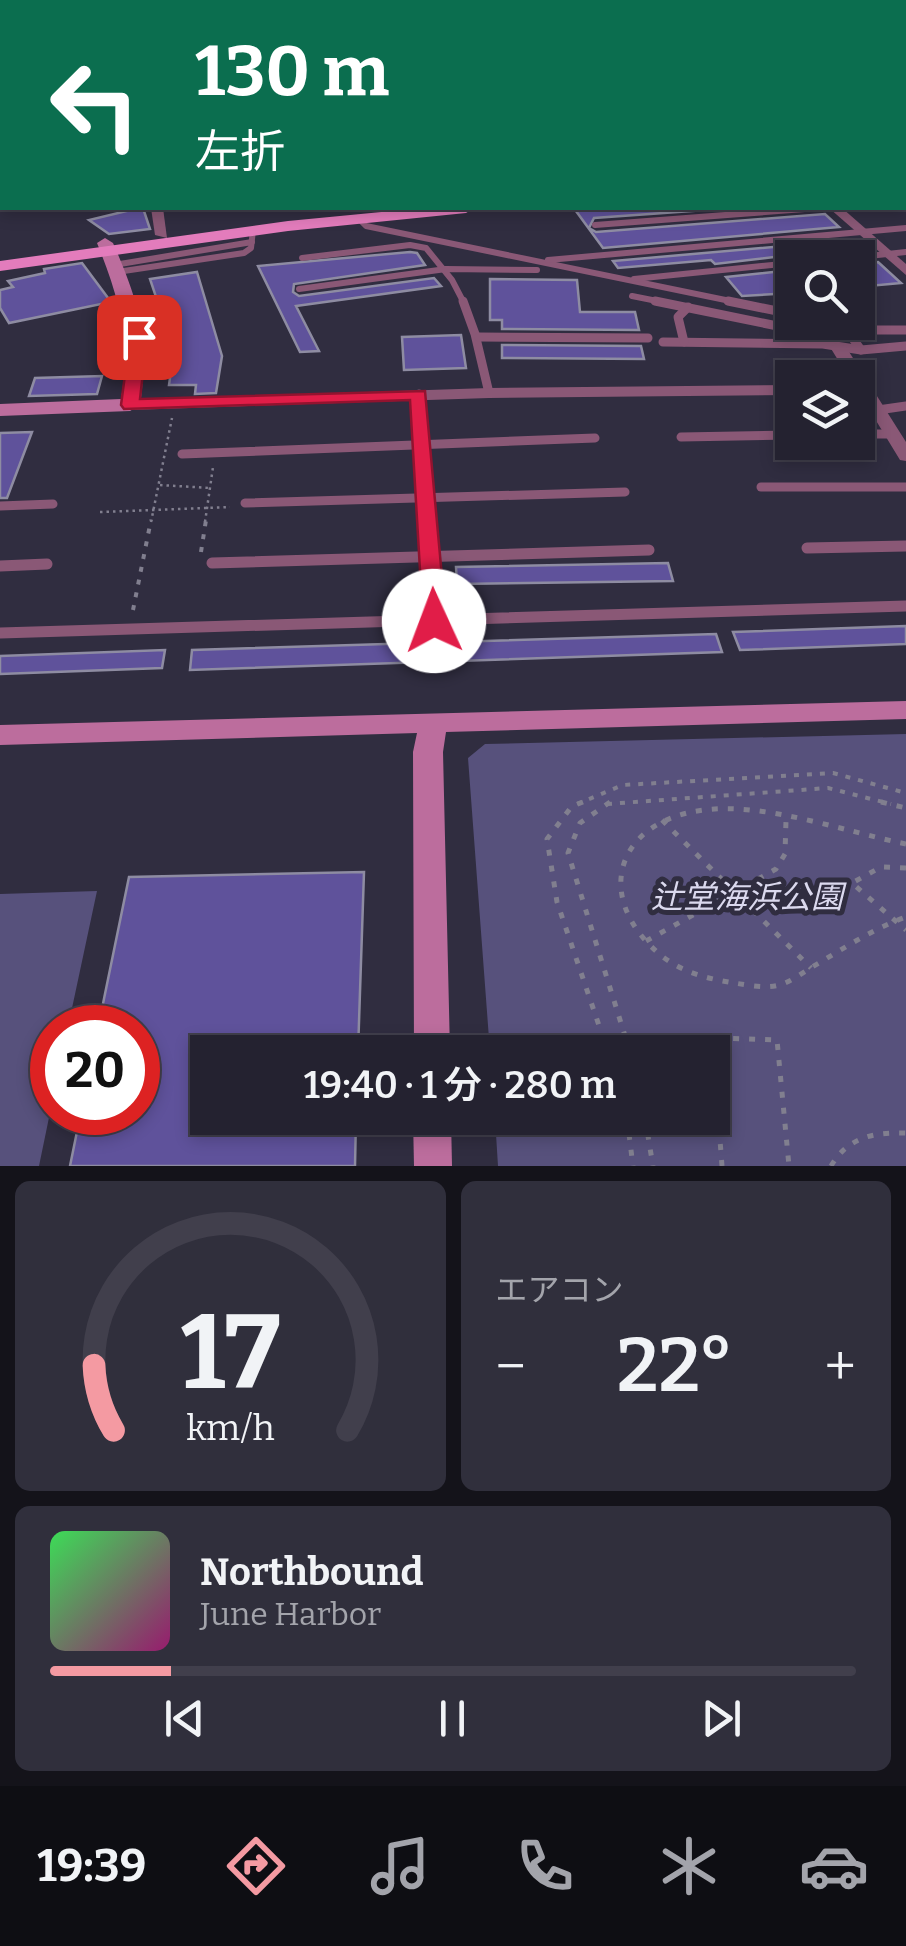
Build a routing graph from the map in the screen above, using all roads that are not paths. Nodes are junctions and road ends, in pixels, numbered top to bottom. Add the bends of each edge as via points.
1 (157, 210) edge
2 (375, 210) edge
3 (444, 210) edge
4 (792, 210) edge
5 (837, 210) edge
6 (358, 218) junction
7 (595, 225) dead end
8 (906, 228) edge
9 (862, 232) junction
10 (162, 235) junction
11 (906, 252) edge
12 (887, 254) junction
13 (875, 255) edge
14 (111, 257) junction
15 (0, 258) edge
16 (302, 258) dead end
17 (775, 265) edge
18 (0, 266) edge
19 (537, 266) junction
20 (446, 269) junction
21 (906, 271) edge
22 (634, 279) dead end
23 (299, 289) dead end
24 (632, 296) dead end
25 (688, 307) junction
26 (775, 311) edge
27 (775, 325) edge
28 (875, 330) edge
29 (906, 330) edge
30 (479, 337) junction
31 (648, 338) dead end
32 (843, 340) junction
33 (664, 342) dead end
34 (684, 342) junction
35 (906, 346) edge
36 (861, 350) junction
37 (851, 360) edge
38 (775, 390) edge
39 (489, 393) junction
40 (419, 394) junction
41 (130, 405) junction
42 (875, 406) edge
43 (906, 406) edge
44 (0, 410) edge
45 (878, 410) junction
46 (875, 434) edge
47 (892, 434) junction
48 (775, 436) edge
49 (595, 438) dead end
50 (681, 438) dead end
51 (423, 444) junction
52 (182, 454) dead end
53 (906, 456) edge
54 (761, 487) dead end
55 (906, 488) edge
56 (625, 492) dead end
57 (425, 497) junction
58 (246, 503) road end
59 (53, 504) dead end
60 (0, 506) edge
61 (906, 546) edge
62 (807, 548) dead end
63 (649, 550) dead end
64 (432, 555) junction
65 (212, 563) road end
66 (47, 564) dead end
67 (0, 566) edge
68 (906, 606) edge
69 (434, 621) junction
70 (0, 633) edge
71 (906, 710) edge
72 (433, 723) junction
73 (0, 736) edge
74 (432, 1035) edge
75 (432, 1135) edge
76 (433, 1166) edge

1 - 10 street
2 - 10 main road
3 - 6 main road
4 - 7 lane
5 - 9 street
6 - 14 main road
6 - 19 lane via 366,226
8 - 9 lane
9 - 12 street
9 - 19 lane
10 - 14 main road
11 - 12 lane
12 - 13 lane
12 - 21 street
14 - 15 main road
14 - 18 main road
14 - 41 street via 139,337
16 - 20 lane via 417,246
17 - 22 lane
19 - 20 lane
19 - 26 lane
20 - 23 lane
20 - 30 lane
24 - 25 lane
25 - 27 lane
25 - 34 lane via 678,317
28 - 29 lane
30 - 31 lane
30 - 39 lane
32 - 34 lane
32 - 36 lane
32 - 36 lane
32 - 37 street
33 - 34 lane
35 - 36 lane
38 - 39 street
39 - 40 street
40 - 41 street
40 - 51 lane
41 - 44 street
42 - 45 street
43 - 45 lane
45 - 47 street
46 - 47 lane
47 - 53 street
48 - 50 lane
49 - 51 lane
51 - 52 lane
51 - 57 lane
54 - 55 lane
56 - 57 lane
57 - 58 lane
57 - 64 lane
59 - 60 lane
61 - 62 lane
63 - 64 lane
64 - 65 lane
64 - 69 lane
66 - 67 lane
68 - 69 lane
69 - 70 lane
71 - 72 street
72 - 73 street
72 - 74 street
75 - 76 street

